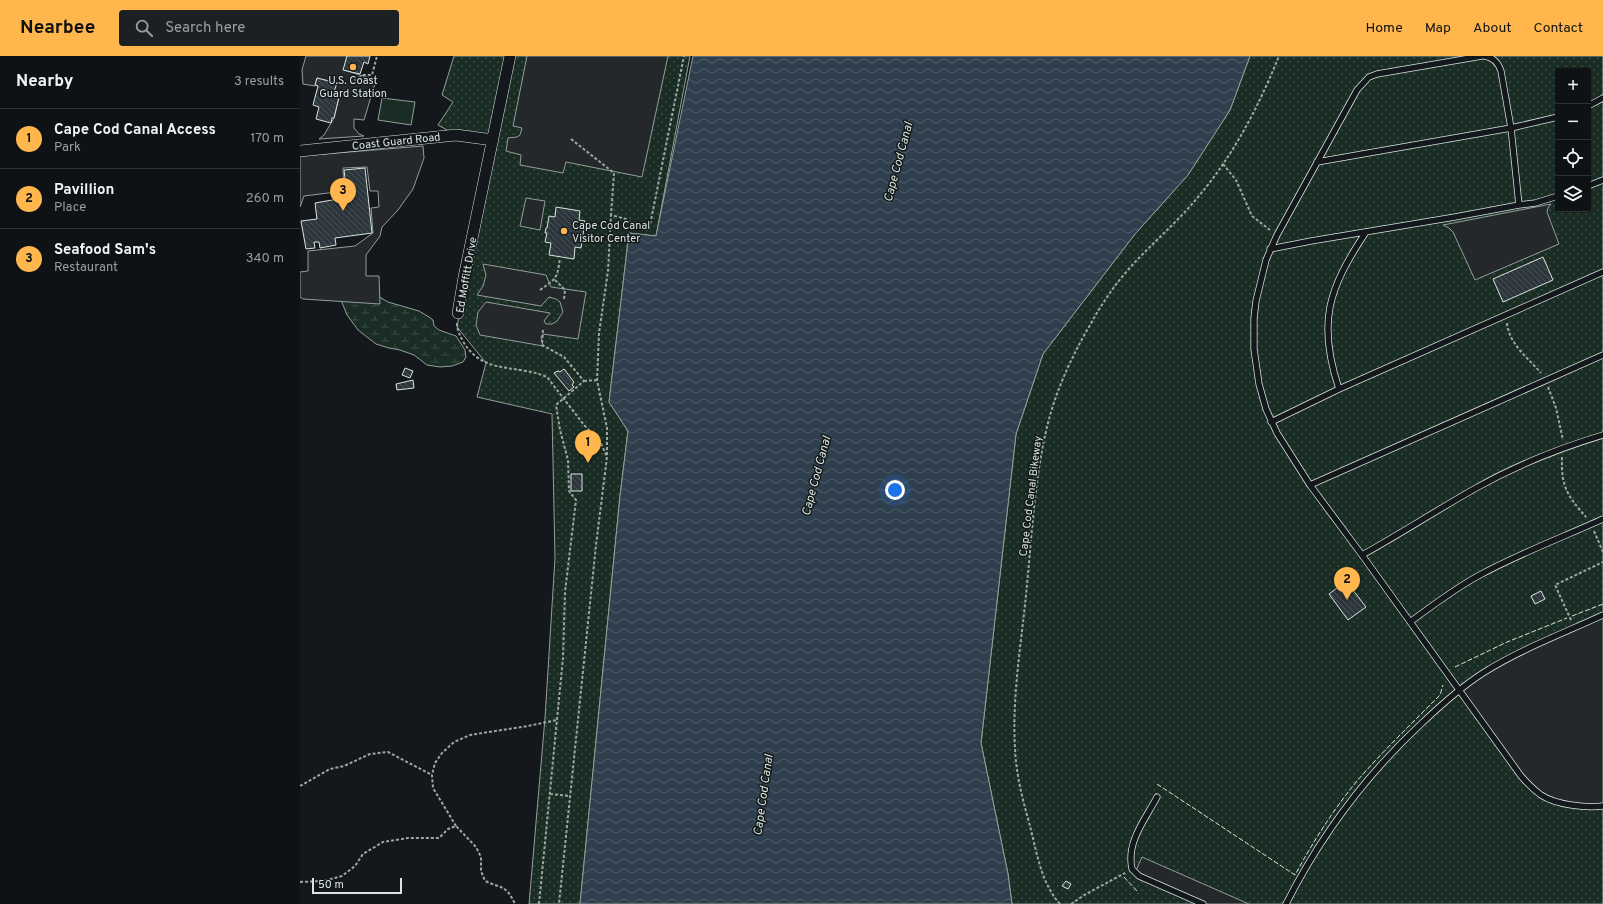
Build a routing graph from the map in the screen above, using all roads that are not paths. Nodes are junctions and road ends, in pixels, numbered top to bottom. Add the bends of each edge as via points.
1 (510, 56) edge
2 (1483, 56) edge
3 (1603, 98) edge
4 (1591, 104) edge
5 (1555, 118) edge
6 (1511, 128) junction
7 (493, 140) junction
8 (300, 151) edge
9 (1317, 162) junction
10 (1603, 180) edge
11 (1591, 185) edge
12 (1555, 197) edge
13 (1519, 204) junction
14 (1366, 232) junction
15 (1270, 249) junction
16 (1603, 272) edge
17 (458, 313) road end
18 (1603, 355) edge
19 (1339, 389) junction
20 (1271, 422) junction
21 (1603, 435) edge
22 (1310, 485) junction
23 (1603, 519) edge
24 (1362, 556) junction
25 (1603, 615) edge
26 (1410, 622) junction
27 (1458, 690) junction
28 (1157, 797) dead end
29 (1603, 806) edge
30 (1203, 904) edge
31 (1286, 904) edge

1 - 7 street, Ed Moffitt Drive
2 - 6 lane via 1499,65
2 - 9 lane via 1369,77 1357,90
3 - 4 lane
5 - 6 lane
6 - 9 lane
6 - 13 lane
7 - 8 street, Coast Guard Road via 456,135
7 - 17 street, Ed Moffitt Drive
9 - 15 lane
10 - 11 lane
12 - 13 lane via 1535,203
13 - 14 lane
14 - 15 lane
14 - 19 lane via 1339,278 1328,315 1329,353
15 - 20 lane via 1256,301 1254,349 1259,384
16 - 19 lane
18 - 22 lane
19 - 20 lane
20 - 22 lane
21 - 24 lane via 1563,449 1477,488
22 - 24 lane
23 - 26 lane via 1477,576
24 - 26 lane
25 - 27 lane via 1498,664
26 - 27 lane
27 - 29 lane via 1520,776 1542,796 1569,804
27 - 31 lane via 1391,753 1348,803 1301,875
28 - 30 lane via 1134,840 1130,855 1132,869 1139,876

